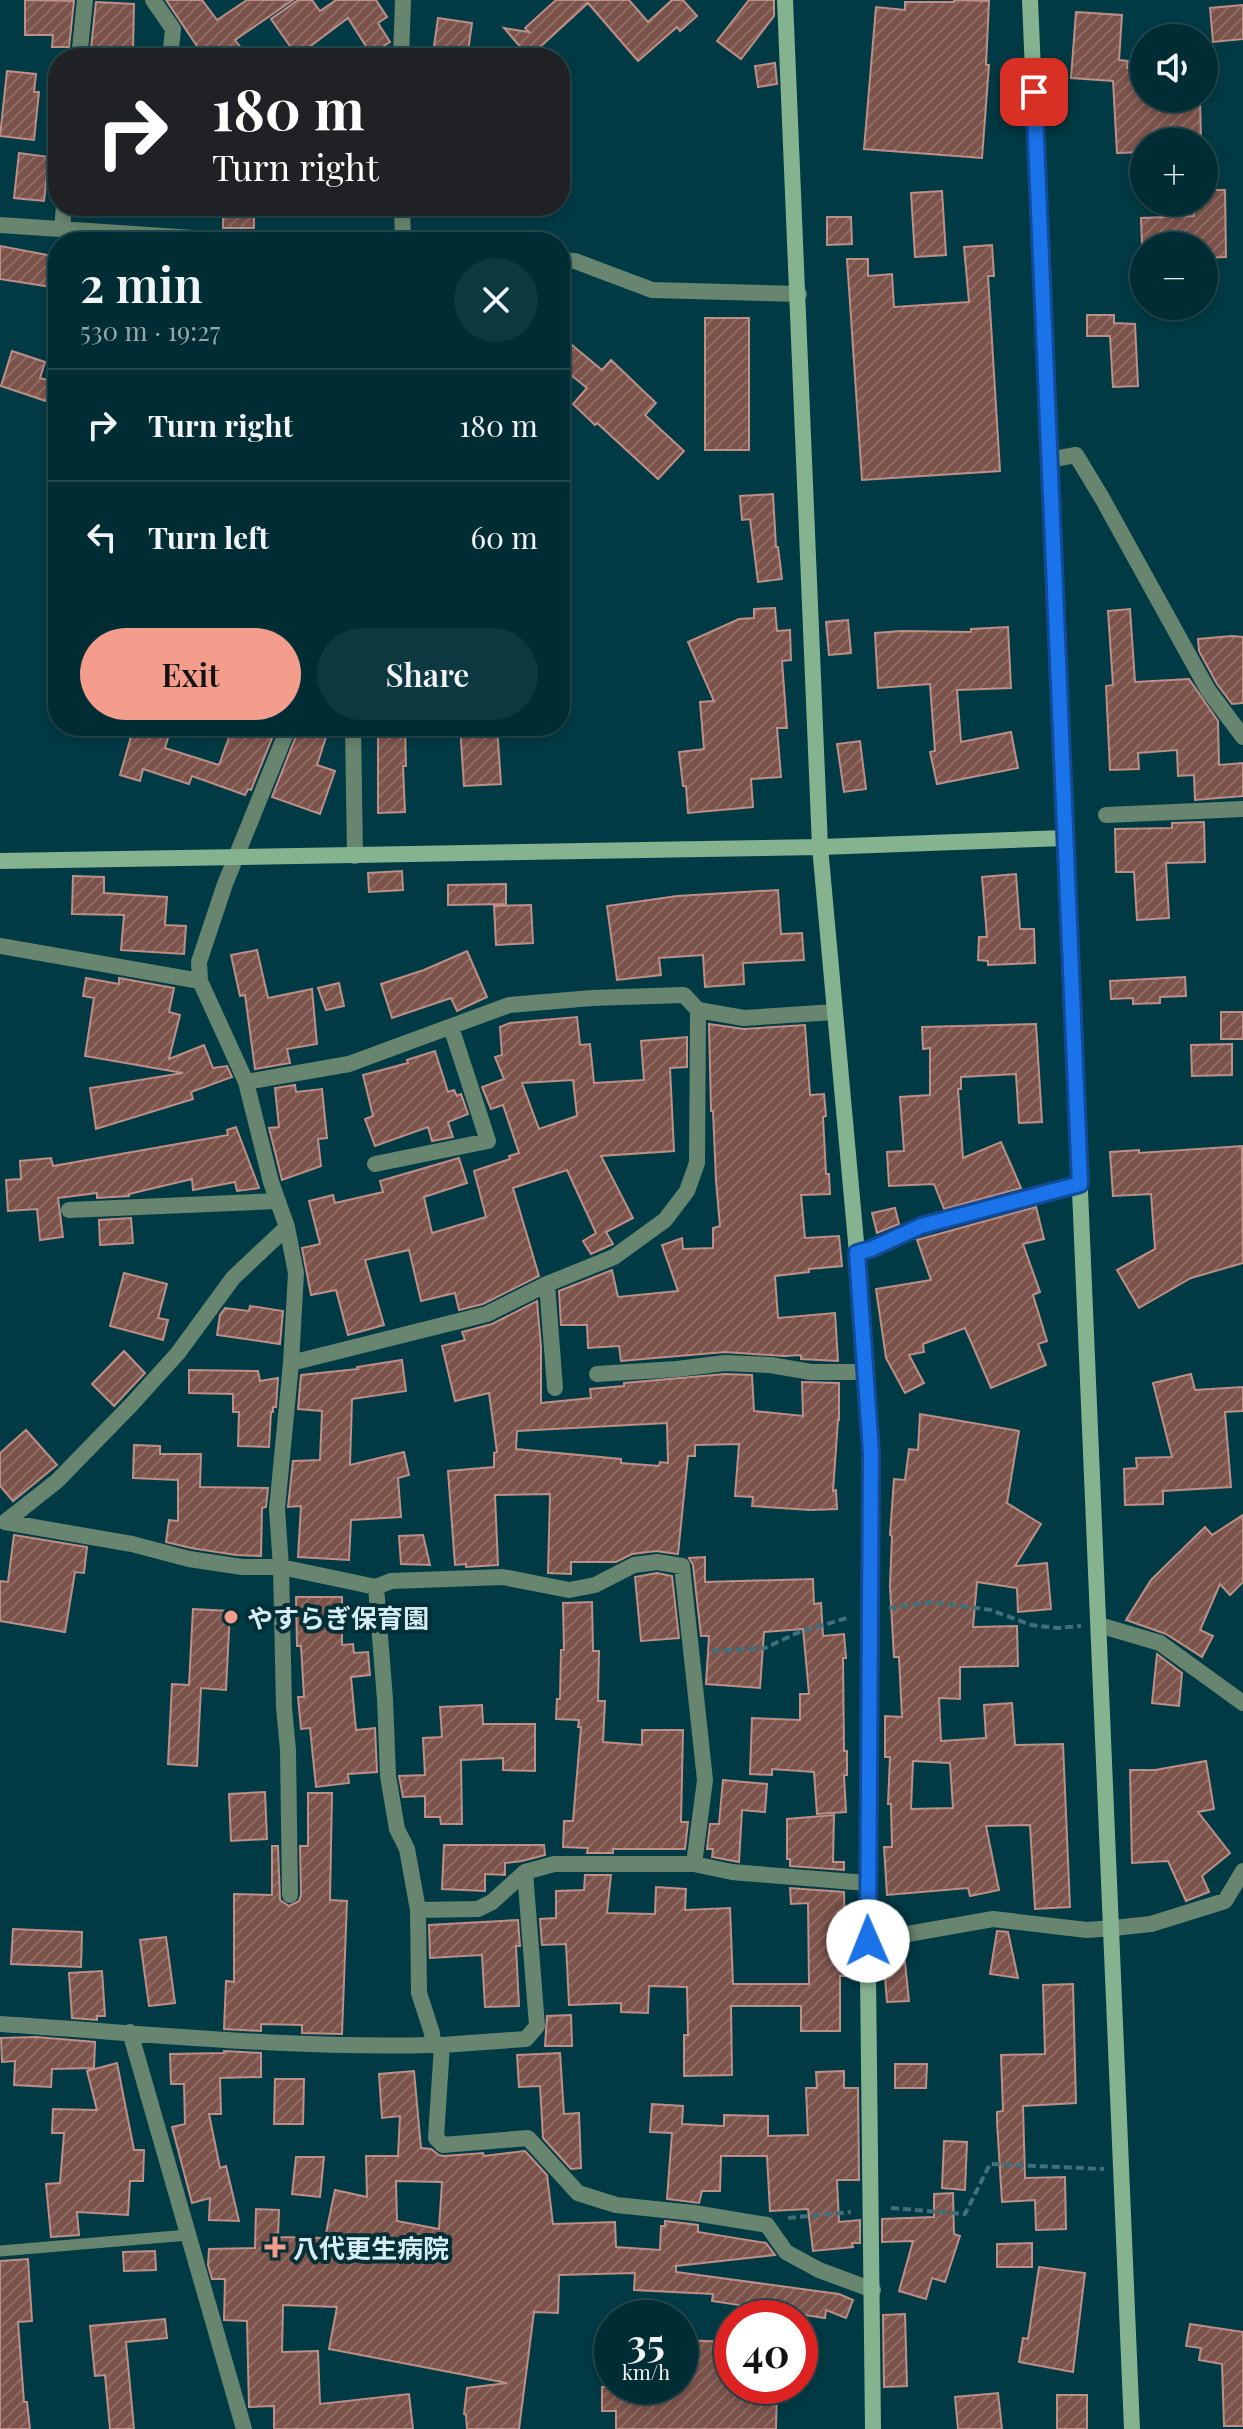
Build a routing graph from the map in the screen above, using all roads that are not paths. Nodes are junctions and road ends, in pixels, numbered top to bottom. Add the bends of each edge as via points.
1 (85, 0) edge
2 (153, 0) edge
3 (403, 0) edge
4 (785, 0) edge
5 (1030, 0) edge
6 (80, 48) edge
7 (171, 48) edge
8 (401, 48) edge
9 (63, 216) edge
10 (0, 225) edge
11 (62, 229) junction
12 (77, 232) edge
13 (570, 261) edge
14 (799, 294) junction
15 (1048, 460) junction
16 (285, 736) edge
17 (353, 736) edge
18 (1243, 737) edge
19 (1243, 809) edge
20 (1106, 815) dead end
21 (1064, 838) junction
22 (820, 847) junction
23 (355, 856) junction
24 (235, 858) junction
25 (0, 861) edge
26 (0, 946) edge
27 (200, 981) junction
28 (698, 1010) junction
29 (835, 1012) junction
30 (451, 1027) junction
31 (246, 1082) junction
32 (375, 1164) dead end
33 (1080, 1184) junction
34 (277, 1201) junction
35 (69, 1210) dead end
36 (287, 1227) junction
37 (857, 1253) junction
38 (547, 1284) junction
39 (291, 1363) junction
40 (867, 1372) junction
41 (597, 1374) dead end
42 (555, 1388) dead end
43 (3, 1526) edge
44 (281, 1567) junction
45 (376, 1587) junction
46 (1099, 1625) junction
47 (1243, 1703) edge
48 (694, 1864) junction
49 (1243, 1871) edge
50 (525, 1872) junction
51 (867, 1883) junction
52 (290, 1895) dead end
53 (418, 1910) junction
54 (1113, 1928) junction
55 (868, 1941) junction
56 (0, 2024) edge
57 (130, 2032) junction
58 (438, 2045) junction
59 (188, 2235) junction
60 (0, 2251) edge
61 (873, 2290) junction
62 (244, 2429) edge
63 (873, 2429) edge
64 (1132, 2429) edge

1 - 6 street
2 - 7 street via 173,29
3 - 8 street
4 - 14 street
5 - 15 street
9 - 11 street
10 - 11 street
11 - 12 street
13 - 14 street via 652,290
14 - 22 street
15 - 18 street via 1076,455 1208,690
15 - 21 street
16 - 24 street
17 - 23 street
19 - 20 street
21 - 22 street
21 - 33 street
22 - 23 street
22 - 29 street
23 - 24 street
24 - 25 street
24 - 27 street via 199,962
26 - 27 street
27 - 31 street
28 - 29 street via 744,1018
28 - 30 street via 684,995 592,998 509,1005
28 - 38 street via 697,1163 687,1191 665,1220 614,1257
29 - 37 street
30 - 31 street via 349,1064
30 - 32 street via 488,1141
31 - 34 street
33 - 37 street via 921,1226
33 - 46 street
34 - 35 street
34 - 36 street
36 - 39 street via 296,1273
36 - 43 street via 233,1278 132,1404 57,1481
37 - 40 street
38 - 39 street via 487,1314
38 - 42 street
39 - 44 street via 277,1509
40 - 41 street via 725,1363
40 - 51 street
43 - 44 street via 132,1544 242,1567
44 - 45 street
44 - 52 street
45 - 48 street via 391,1581 503,1577 569,1590 595,1585 634,1565 682,1566 705,1780
45 - 53 street via 388,1776
46 - 47 street via 1160,1643
46 - 54 street
48 - 50 street via 554,1864
48 - 51 street
49 - 54 street via 1225,1901 1151,1924
50 - 53 street via 478,1909
50 - 58 street via 537,2026 526,2039
51 - 55 street
53 - 58 street via 419,1993
54 - 55 street via 993,1919
54 - 64 street
55 - 61 street
56 - 57 street
57 - 58 street via 347,2047
57 - 59 street
58 - 61 street via 436,2138 443,2145 528,2138 578,2193 616,2205 767,2225 786,2252
59 - 60 lane
59 - 62 street
61 - 63 street

